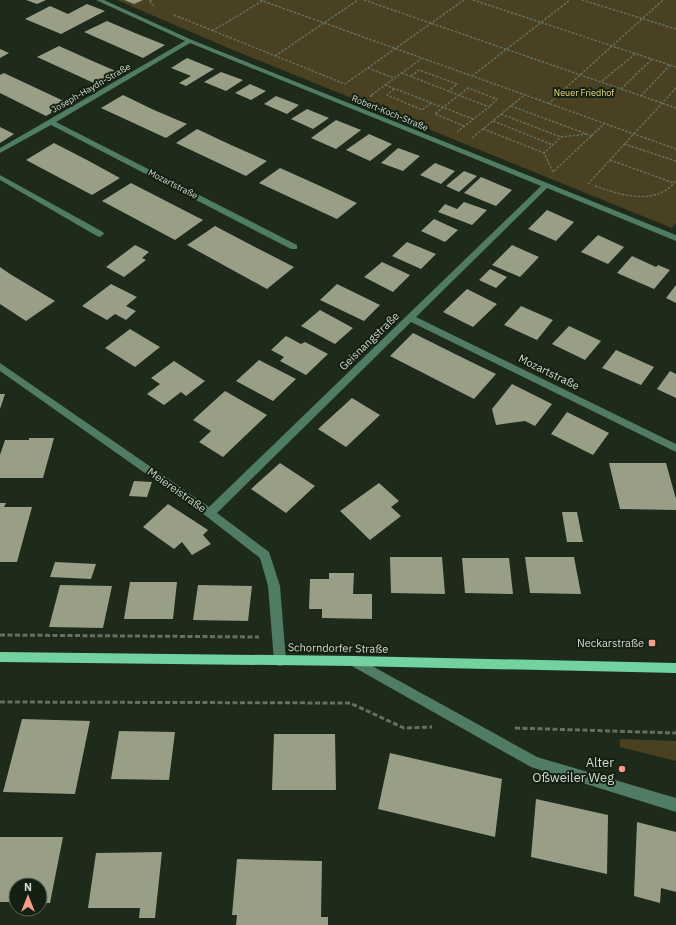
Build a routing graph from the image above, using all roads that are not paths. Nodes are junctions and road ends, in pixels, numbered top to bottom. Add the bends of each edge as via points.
1 (98, 0) edge
2 (190, 41) junction
3 (51, 122) junction
4 (0, 151) edge
5 (0, 177) edge
6 (545, 186) junction
7 (100, 234) dead end
8 (676, 238) edge
9 (294, 247) dead end
10 (410, 318) junction
11 (0, 366) edge
12 (676, 448) edge
13 (210, 513) junction
14 (0, 657) edge
15 (280, 660) junction
16 (354, 661) junction
17 (676, 668) edge
18 (676, 805) edge

1 - 2 street, Robert-Koch-Straße
2 - 3 street, Joseph-Haydn-Straße
2 - 6 street, Robert-Koch-Straße
3 - 4 street, Joseph-Haydn-Straße
3 - 9 street, Mozartstraße
5 - 7 street
6 - 8 street, Robert-Koch-Straße
6 - 10 street, Geisnangstraße
10 - 12 street, Mozartstraße
10 - 13 street, Geisnangstraße
11 - 13 street, Meiereistraße
13 - 15 street, Meiereistraße via 265,555 274,586
14 - 15 main road, Schorndorfer Straße
15 - 16 main road, Schorndorfer Straße
16 - 17 main road, Schorndorfer Straße
16 - 18 street via 535,763

